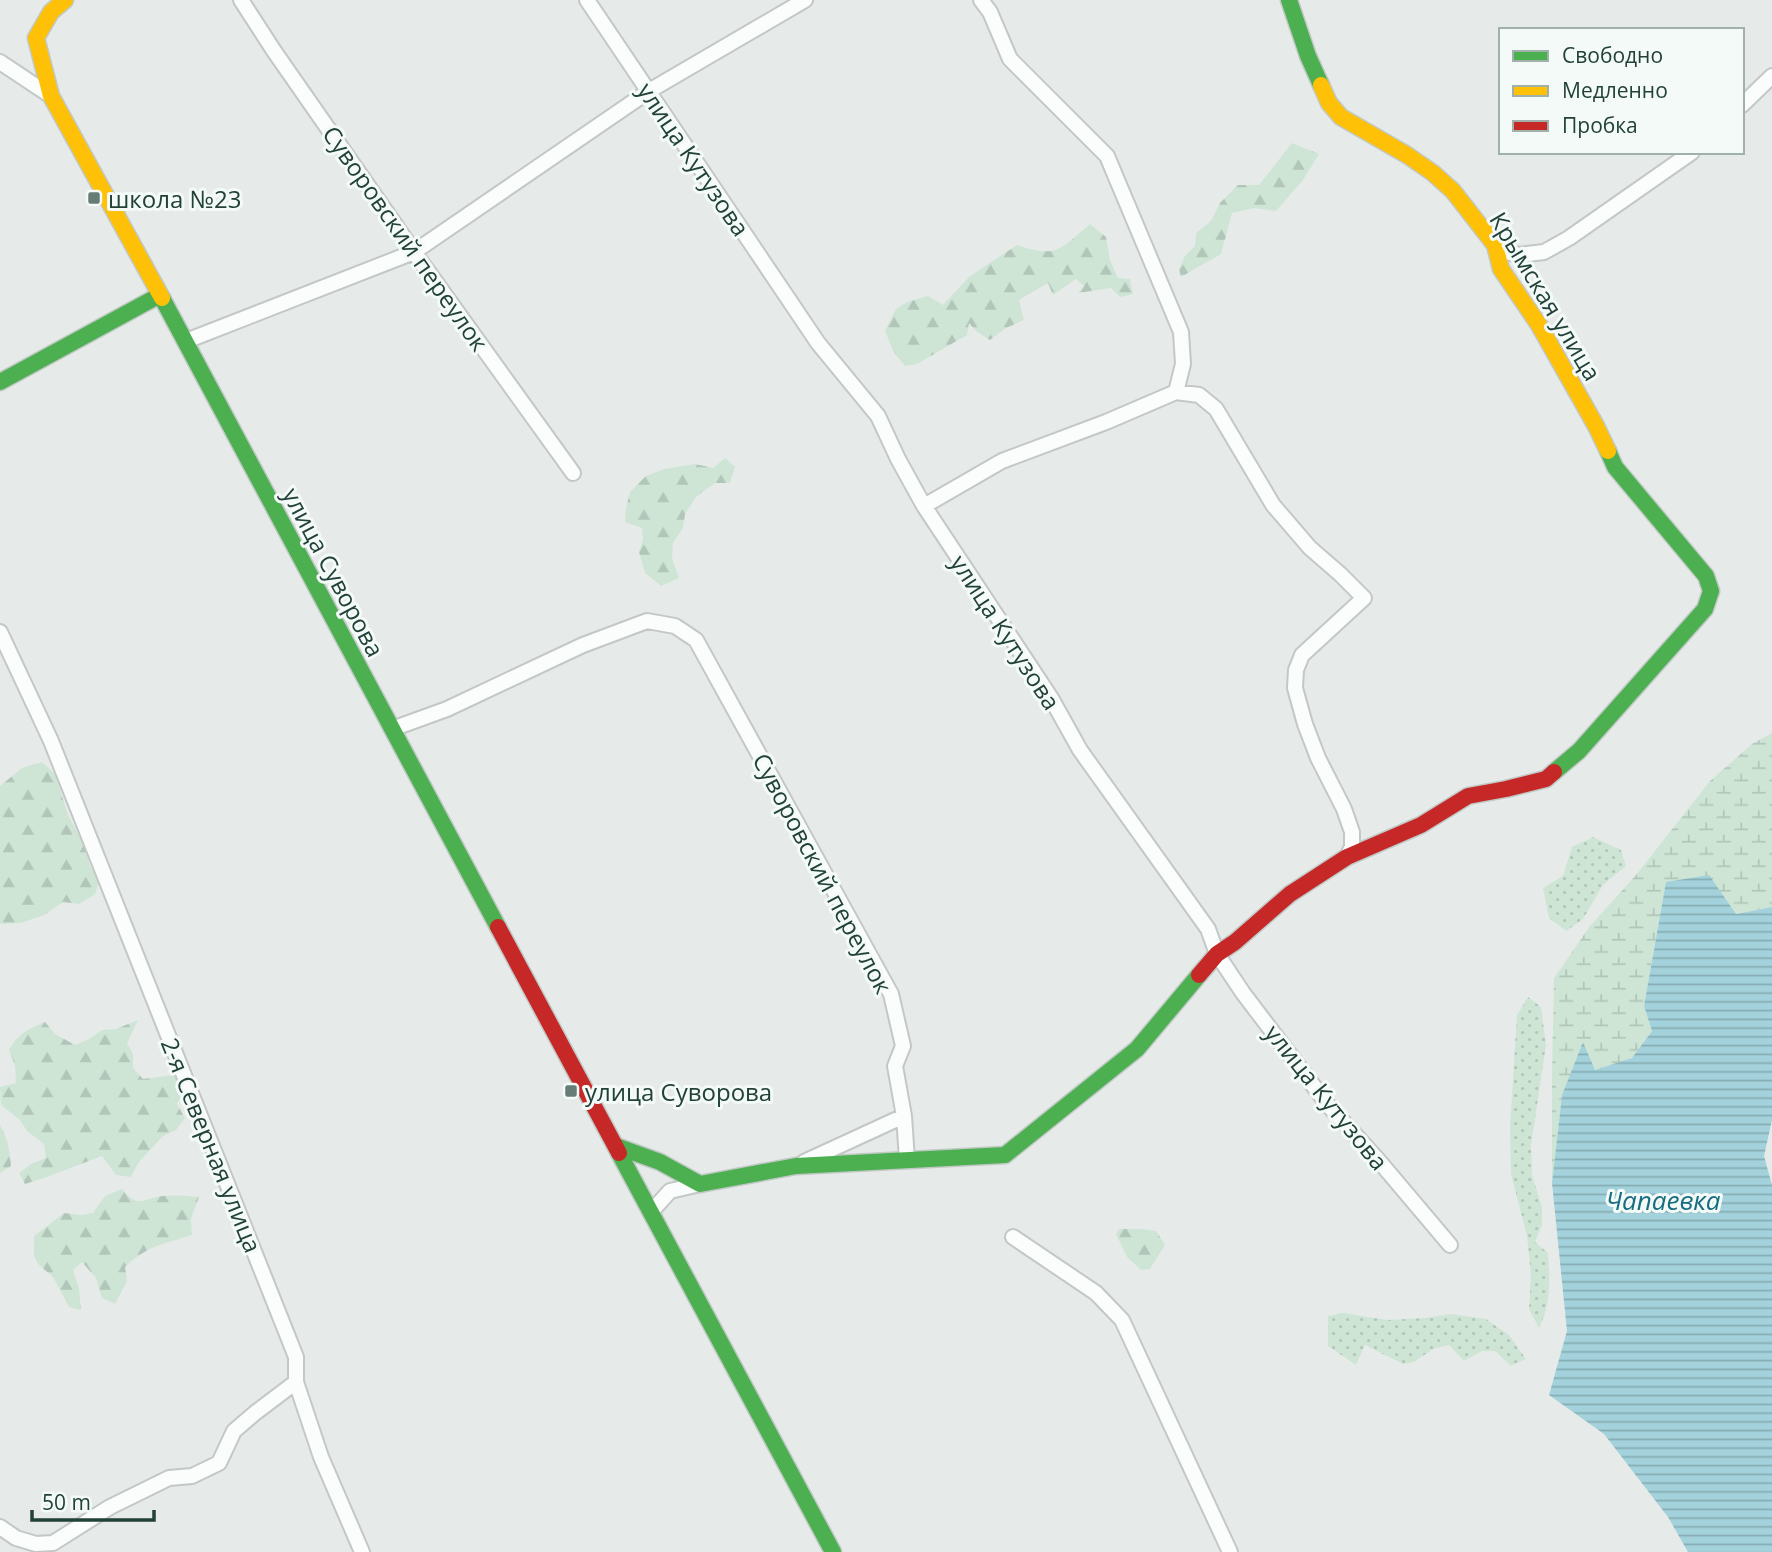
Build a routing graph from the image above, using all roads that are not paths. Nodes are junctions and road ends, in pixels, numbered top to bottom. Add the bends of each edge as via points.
1 (65, 0) edge
2 (241, 0) edge
3 (587, 0) edge
4 (805, 0) edge
5 (981, 0) edge
6 (1289, 0) edge
7 (0, 62) edge
8 (1772, 76) edge
9 (649, 91) junction
10 (51, 96) junction
11 (1744, 103) edge
12 (1689, 154) edge
13 (1494, 245) junction
14 (415, 252) junction
15 (160, 295) junction
16 (186, 341) junction
17 (0, 382) edge
18 (1176, 392) junction
19 (573, 473) dead end
20 (925, 506) junction
21 (0, 632) edge
22 (392, 729) junction
23 (1347, 857) junction
24 (1217, 954) junction
25 (904, 1116) junction
26 (616, 1146) junction
27 (907, 1160) junction
28 (796, 1166) junction
29 (700, 1184) junction
30 (651, 1212) junction
31 (1013, 1237) dead end
32 (1450, 1245) dead end
33 (296, 1382) junction
34 (0, 1527) edge
35 (362, 1552) edge
36 (833, 1552) edge
37 (1230, 1552) edge

1 - 10 street, улица Суворова via 51,12 36,38
2 - 14 street, Суворовский переулок
3 - 9 street, улица Кутузова
4 - 9 street
5 - 18 street via 1010,59 1107,156 1181,332 1183,364
6 - 13 street, Крымская улица via 1329,103 1341,117 1433,173 1453,191
7 - 10 street, улица Суворова
8 - 11 street
9 - 14 street
9 - 20 street, улица Кутузова via 818,342 878,416
10 - 15 street, улица Суворова
12 - 13 street via 1544,252 1520,255
13 - 23 street, Крымская улица via 1501,269 1585,406 1615,467 1706,576 1711,591 1705,609 1578,751 1546,779 1468,796 1421,825
14 - 16 street
14 - 19 street, Суворовский переулок
15 - 16 street, улица Суворова
15 - 17 street
16 - 22 street, улица Суворова
18 - 20 street via 1002,461
18 - 23 street via 1199,394 1216,409 1273,505 1310,548 1364,598 1302,655 1296,670 1295,688 1305,724 1352,832
20 - 24 street, улица Кутузова via 1080,750 1208,929
21 - 33 street, 2-я Северная улица via 51,741 296,1357
22 - 25 street, Суворовский переулок via 647,621 675,626 696,640 891,994 903,1046 895,1066
22 - 26 street, улица Суворова
23 - 24 street via 1290,894
24 - 27 street via 1137,1049 1006,1155
24 - 32 street, улица Кутузова via 1328,1105
25 - 27 street, Суворовский переулок
25 - 28 street
26 - 29 street via 660,1162
26 - 30 street, улица Суворова
27 - 28 street
28 - 29 street
29 - 30 street via 670,1191
30 - 36 street, улица Суворова
31 - 37 street via 1096,1293 1122,1320
33 - 34 street via 234,1431 219,1463 191,1476 169,1478 110,1507 53,1543 16,1538
33 - 35 street, 2-я Северная улица via 321,1457

